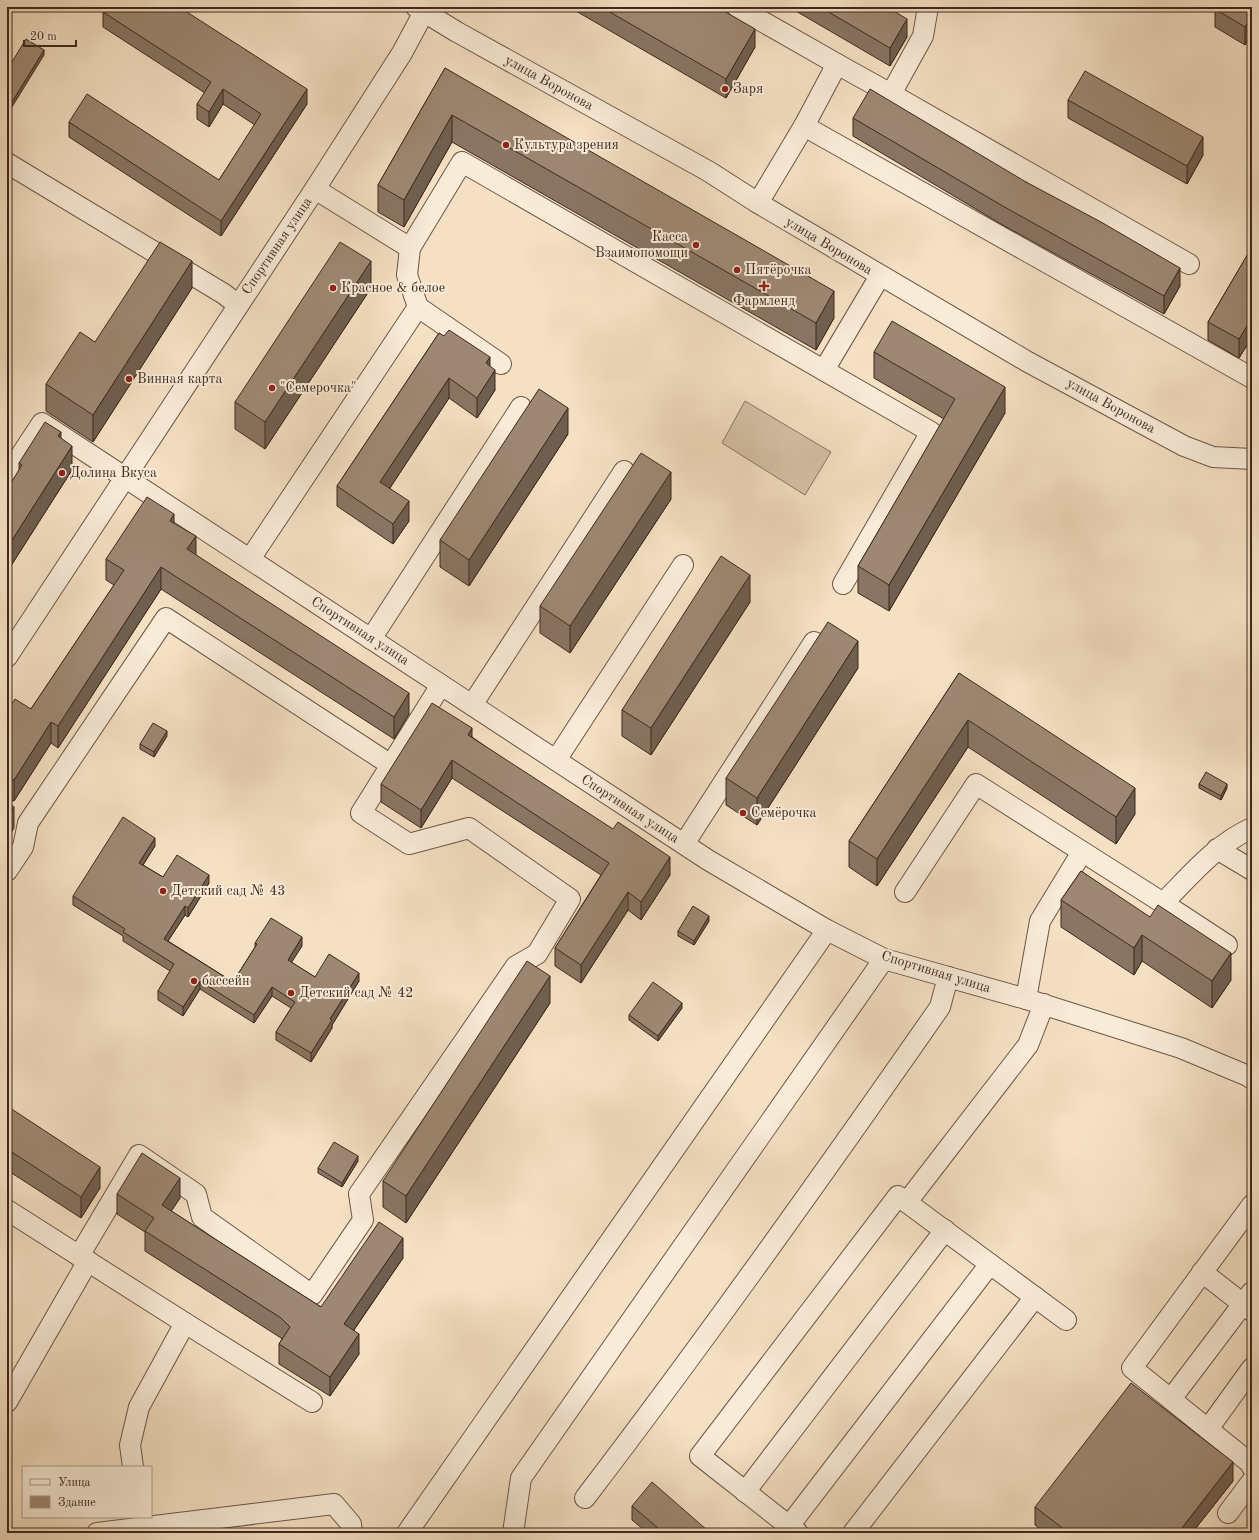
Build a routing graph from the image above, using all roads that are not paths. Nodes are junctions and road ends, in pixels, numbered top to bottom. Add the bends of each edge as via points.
1 (737, 7) edge
2 (928, 7) edge
3 (420, 9) edge
4 (837, 64) junction
5 (891, 94) junction
6 (804, 126) junction
7 (7, 163) edge
8 (315, 189) junction
9 (758, 204) junction
10 (410, 248) junction
11 (1190, 264) dead end
12 (880, 276) junction
13 (238, 305) junction
14 (418, 307) junction
15 (501, 364) dead end
16 (824, 370) junction
17 (1252, 378) edge
18 (521, 407) dead end
19 (1252, 459) edge
20 (624, 471) dead end
21 (7, 476) edge
22 (125, 477) junction
23 (250, 559) junction
24 (683, 565) dead end
25 (842, 584) dead end
26 (371, 638) junction
27 (814, 642) edge
28 (7, 657) edge
29 (441, 684) junction
30 (472, 705) junction
31 (556, 760) junction
32 (391, 765) junction
33 (1252, 828) edge
34 (684, 844) junction
35 (1217, 849) junction
36 (1082, 852) junction
37 (1252, 870) edge
38 (7, 871) edge
39 (905, 892) dead end
40 (1163, 903) junction
41 (827, 930) junction
42 (1227, 945) dead end
43 (884, 959) junction
44 (948, 977) junction
45 (1035, 1002) junction
46 (1252, 1079) edge
47 (907, 1202) junction
48 (1252, 1205) edge
49 (7, 1210) edge
50 (945, 1230) junction
51 (83, 1258) junction
52 (990, 1264) junction
53 (1202, 1272) junction
54 (1035, 1297) junction
55 (1249, 1302) edge
56 (1066, 1320) dead end
57 (185, 1323) junction
58 (1252, 1368) edge
59 (1171, 1399) junction
60 (7, 1402) edge
61 (312, 1402) dead end
62 (1208, 1429) junction
63 (133, 1466) edge
64 (1252, 1467) edge
65 (1252, 1480) edge
66 (745, 1492) junction
67 (585, 1498) dead end
68 (1228, 1513) dead end
69 (140, 1522) edge
70 (793, 1530) edge
71 (97, 1533) edge
72 (352, 1533) edge
73 (407, 1533) edge
74 (513, 1533) edge
75 (853, 1533) edge

1 - 4 street
2 - 5 street via 923,36
3 - 8 street, Спортивная улица via 402,53
3 - 9 street, улица Воронова via 708,171
4 - 5 street
4 - 6 street
5 - 11 street
6 - 9 street
6 - 17 street
7 - 13 street via 224,294
8 - 10 street
8 - 13 street, Спортивная улица
9 - 12 street, улица Воронова
10 - 14 street via 407,275
10 - 16 street via 462,162
12 - 16 street
12 - 19 street, улица Воронова via 1028,362 1184,446 1213,458
13 - 22 street, Спортивная улица
14 - 15 street
14 - 23 street
16 - 25 street via 931,432
18 - 26 street
20 - 30 street
21 - 22 street via 42,423
22 - 23 street, Спортивная улица
22 - 28 street, Спортивная улица
23 - 26 street, Спортивная улица
24 - 31 street
26 - 29 street, Спортивная улица
27 - 34 street
29 - 30 street, Спортивная улица
29 - 32 street
30 - 31 street, Спортивная улица
31 - 34 street, Спортивная улица
32 - 38 street via 166,618 21,819 23,847
32 - 51 street via 361,813 409,844 469,828 570,899 537,954 516,966 359,1194 362,1220 312,1295 202,1217 196,1194 139,1154
33 - 35 street
34 - 41 street, Спортивная улица
35 - 37 street
35 - 40 street
36 - 39 street via 976,784
36 - 40 street
36 - 45 street via 1040,921
40 - 42 street
41 - 43 street, Спортивная улица
41 - 73 street
43 - 44 street, Спортивная улица
43 - 74 street via 521,1478
44 - 45 street, Спортивная улица
44 - 67 street via 940,1007 840,1151 659,1402
45 - 46 street, Спортивная улица via 1181,1048
45 - 47 street via 1028,1045
47 - 50 street
47 - 66 street via 898,1196 700,1456
48 - 53 street
49 - 51 street
50 - 52 street
50 - 66 street
51 - 57 street
51 - 60 street
52 - 54 street
52 - 70 street
53 - 55 street
53 - 59 street via 1132,1368
54 - 56 street
54 - 75 street
55 - 59 street
57 - 61 street
57 - 63 street via 139,1407 130,1445
58 - 62 street
59 - 62 street
62 - 64 street
65 - 68 street
66 - 70 street
69 - 71 street
69 - 72 street via 334,1504 351,1524

